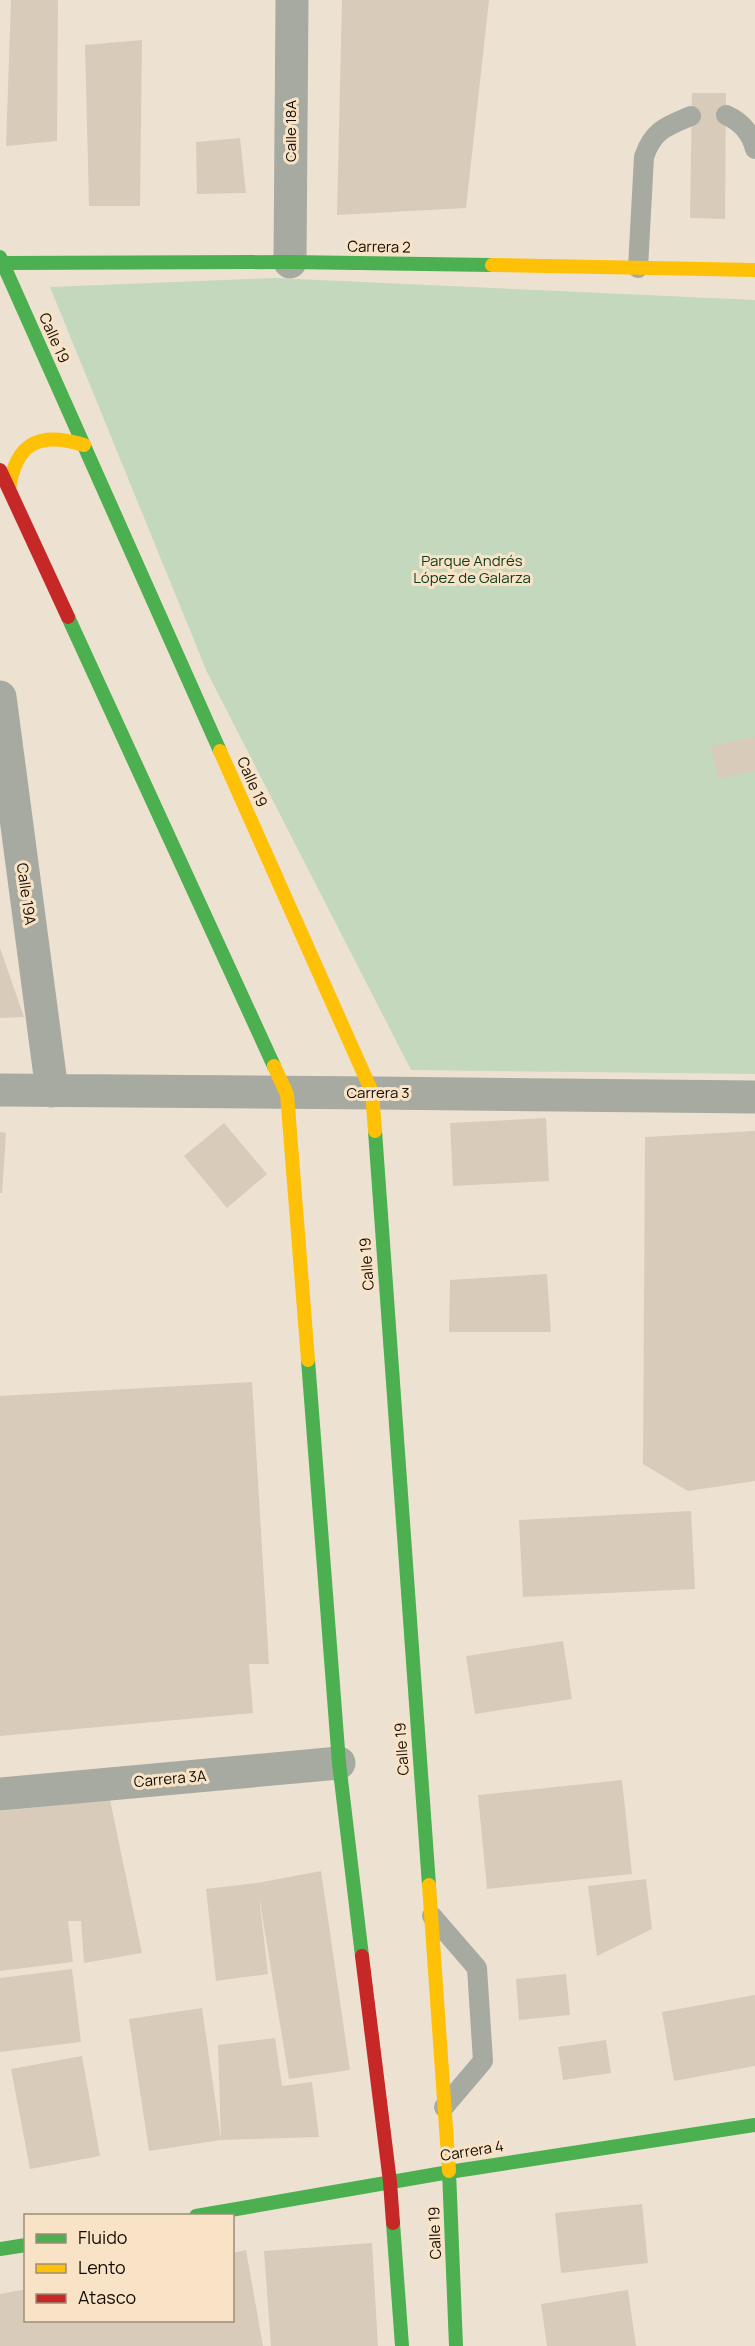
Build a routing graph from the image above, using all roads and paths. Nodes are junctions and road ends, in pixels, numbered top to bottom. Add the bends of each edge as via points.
1 (292, 0) edge
2 (726, 115) dead end
3 (691, 116) dead end
4 (755, 149) edge
5 (290, 262) junction
6 (1, 263) edge
7 (638, 268) junction
8 (755, 270) edge
9 (84, 446) junction
10 (0, 470) edge
11 (9, 489) junction
12 (0, 697) edge
13 (0, 1090) edge
14 (52, 1091) junction
15 (372, 1092) junction
16 (287, 1094) junction
17 (755, 1097) edge
18 (339, 1763) junction
19 (0, 1794) edge
20 (430, 1914) junction
21 (444, 2107) junction
22 (755, 2125) edge
23 (449, 2172) junction
24 (390, 2182) junction
25 (207, 2214) edge
26 (394, 2225) junction
27 (24, 2245) edge
28 (0, 2249) edge
29 (385, 2313) dead end
30 (402, 2346) edge
31 (456, 2346) edge

1 - 5 street, Calle 18A
2 - 4 lane via 740,121
3 - 7 lane via 663,127 648,144
5 - 6 main road, Carrera 2
5 - 7 main road, Carrera 2
6 - 9 main road, Calle 19
7 - 8 main road, Carrera 2
9 - 11 main road via 68,438 49,437 33,443 19,455 10,471
9 - 15 main road, Calle 19
10 - 11 main road
11 - 16 main road
12 - 14 street, Calle 19A
13 - 14 street, Carrera 3
14 - 16 street, Carrera 3
15 - 16 street, Carrera 3
15 - 17 street, Carrera 3
15 - 20 main road, Calle 19
16 - 18 main road
18 - 19 street, Carrera 3A
18 - 24 main road
20 - 21 main road, Calle 19
20 - 21 lane via 477,1968 479,1992 483,2061
21 - 23 main road, Calle 19
22 - 23 main road, Carrera 4
23 - 24 main road, Carrera 4
23 - 31 main road, Calle 19
24 - 25 main road, Carrera 4
24 - 26 main road
26 - 29 main road
26 - 30 main road
27 - 28 main road

